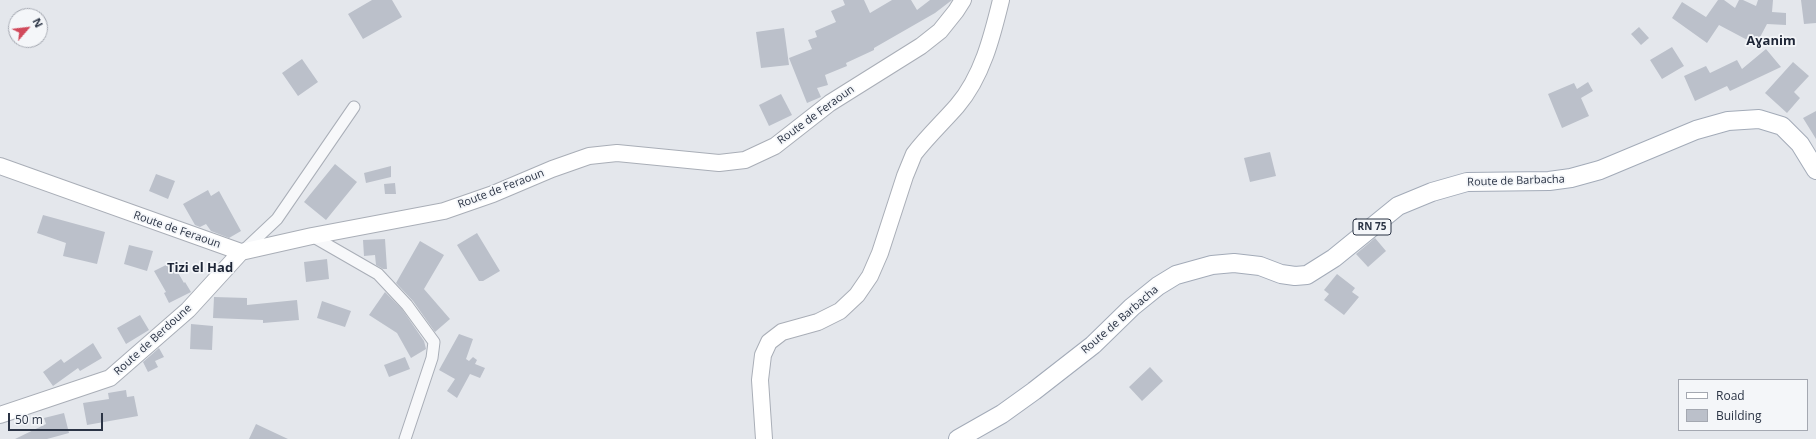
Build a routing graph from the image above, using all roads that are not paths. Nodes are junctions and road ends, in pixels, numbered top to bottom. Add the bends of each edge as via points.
1 (963, 0) edge
2 (1001, 0) edge
3 (354, 107) dead end
4 (0, 166) edge
5 (1816, 170) edge
6 (312, 236) junction
7 (241, 252) junction
8 (0, 415) edge
9 (405, 439) edge
10 (764, 439) edge
11 (958, 439) edge

1 - 6 main road, Route de Feraoun via 940,31 921,46 830,103 775,146 745,160 719,163 617,153 589,156 444,211
2 - 10 main road via 983,62 974,80 958,105 914,154 870,276 857,295 840,311 818,322 782,332 768,342 762,355 760,380
3 - 7 street via 278,219
4 - 7 main road, Route de Feraoun
5 - 11 main road, Route de Barbacha / RN 75 via 1800,144 1782,126 1759,119 1728,121 1696,130 1600,170 1571,178 1549,181 1466,182 1432,192 1398,206 1322,267 1306,275 1281,274 1260,266 1234,263 1212,265 1176,275 1132,307 1093,345 1034,391 1002,414
6 - 7 main road, Route de Feraoun
6 - 9 street via 378,274 407,305 434,342 432,358
7 - 8 main road, Route de Berdoune via 188,310 110,378

